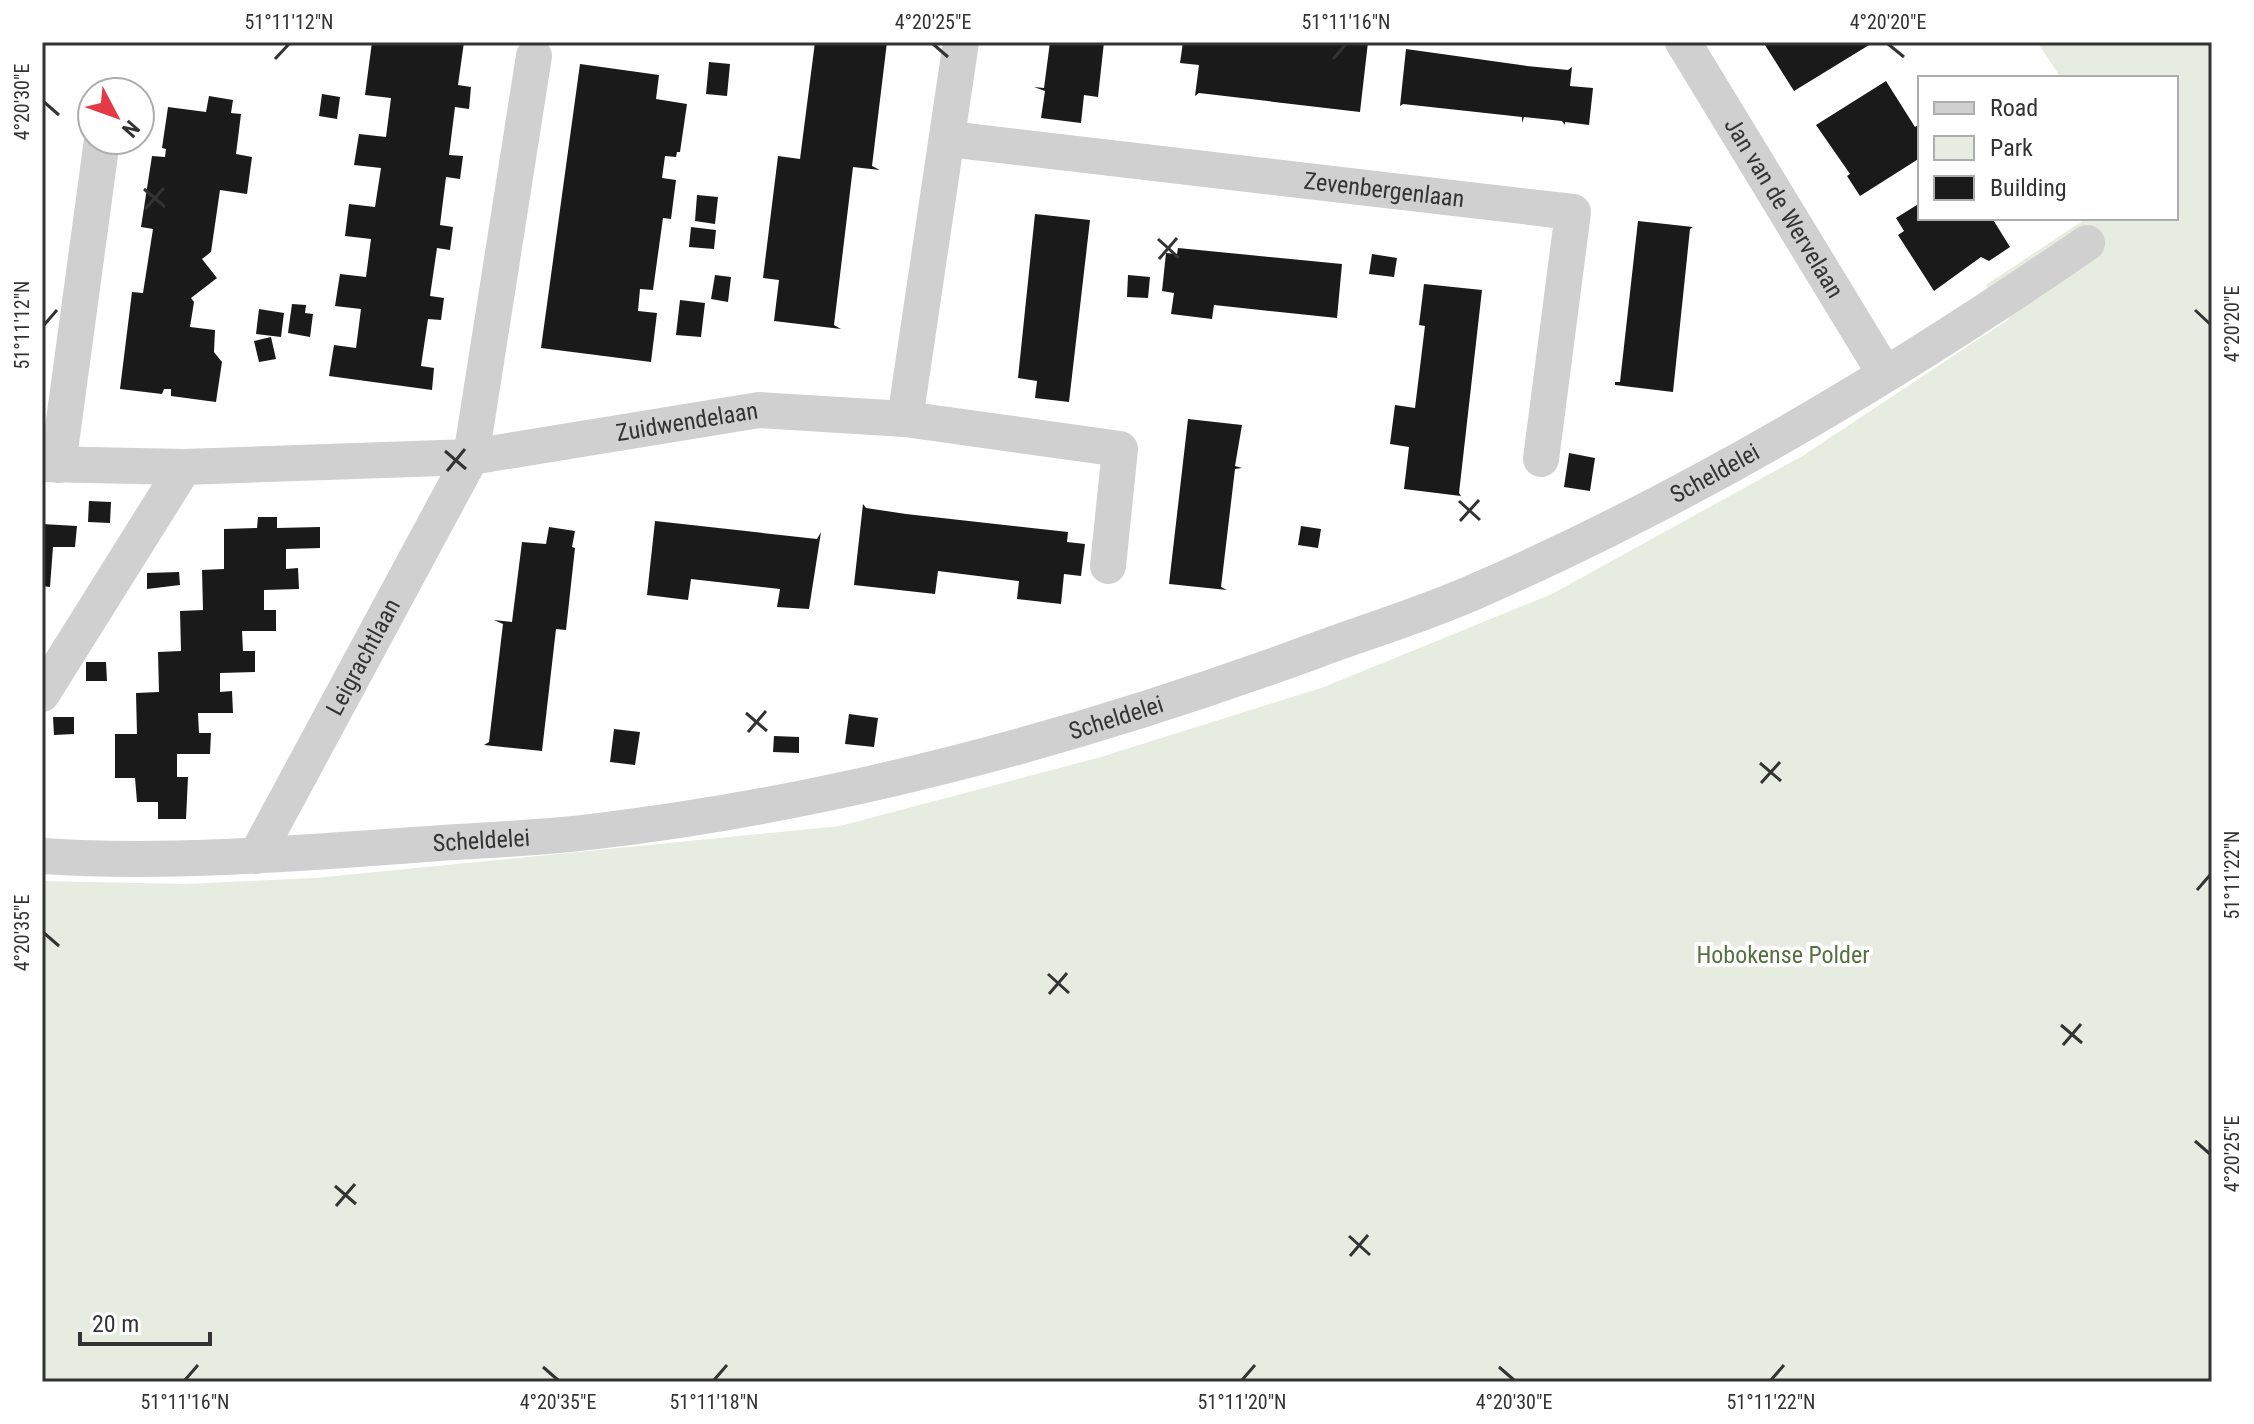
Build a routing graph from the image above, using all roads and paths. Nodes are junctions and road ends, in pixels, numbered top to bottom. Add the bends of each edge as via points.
1 (961, 42) edge
2 (1683, 42) edge
3 (534, 56) dead end
4 (949, 139) junction
5 (99, 156) edge
6 (2087, 243) dead end
7 (1885, 374) junction
8 (905, 419) junction
9 (471, 457) junction
10 (1541, 459) dead end
11 (50, 465) edge
12 (184, 467) junction
13 (1108, 566) dead end
14 (42, 694) edge
15 (42, 856) edge
16 (256, 856) junction

1 - 4 street
2 - 7 street, Jan van de Wervelaan
3 - 9 street
4 - 8 street
4 - 10 street, Zevenbergenlaan via 1573,212
5 - 11 street, Zuidwendelaan
6 - 7 street, Scheldelei
7 - 16 street, Scheldelei via 1644,510 1478,591 1247,676 1058,737 716,814 595,832
8 - 9 street, Zuidwendelaan via 759,410
8 - 13 street, Zuidwendelaan via 1120,449
9 - 12 street, Zuidwendelaan
9 - 16 street, Leigrachtlaan
11 - 12 street, Zuidwendelaan
12 - 14 street
15 - 16 street, Scheldelei

